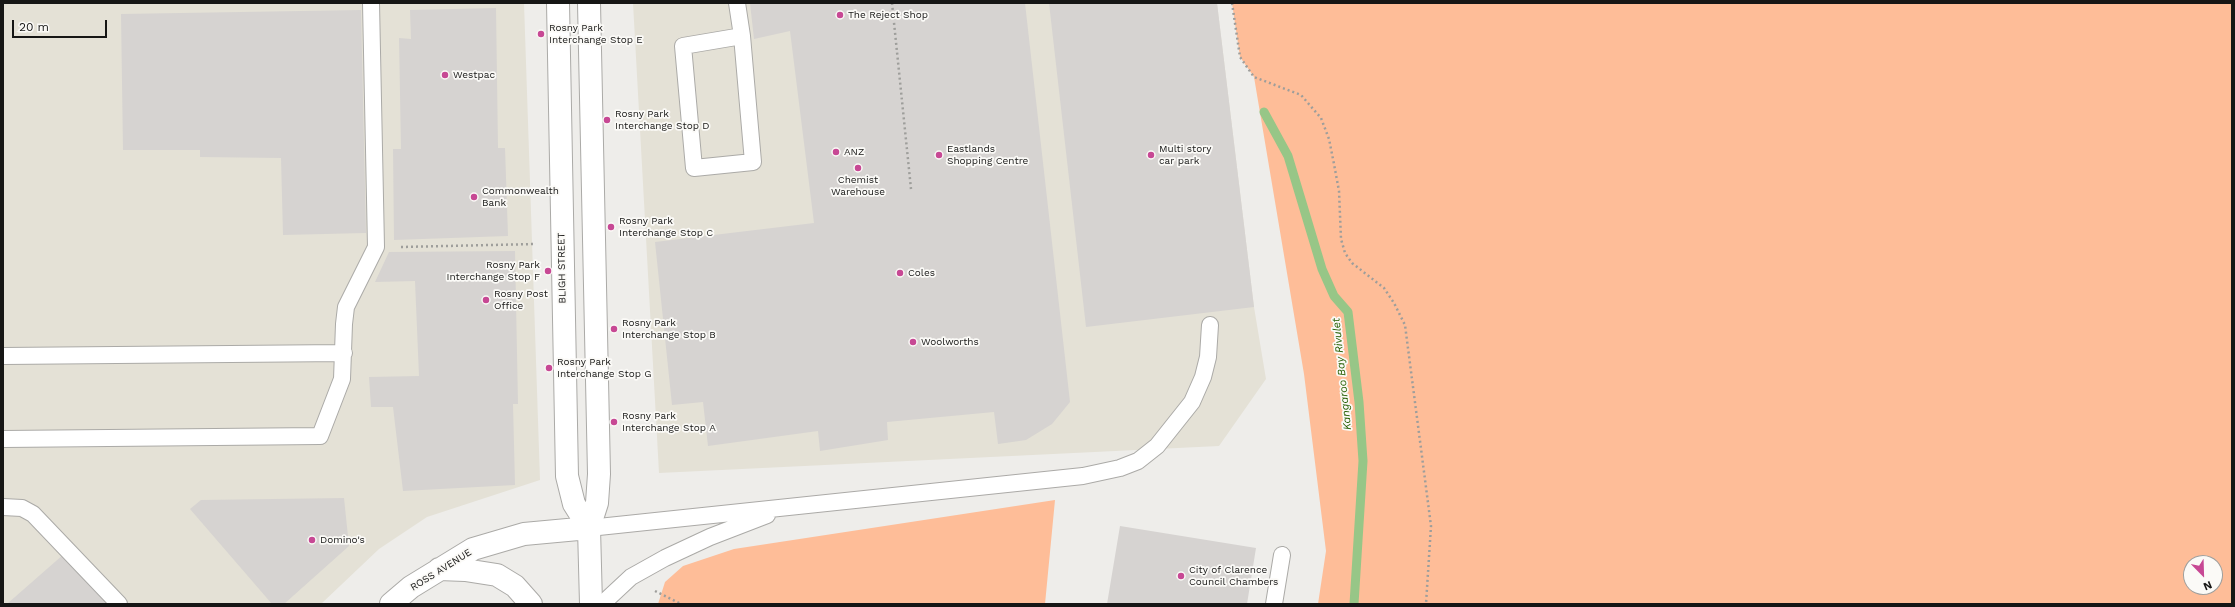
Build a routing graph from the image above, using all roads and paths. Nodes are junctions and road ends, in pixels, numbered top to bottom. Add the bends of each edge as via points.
1 (370, 3) edge
2 (558, 3) edge
3 (589, 3) edge
4 (737, 3) edge
5 (892, 3) edge
6 (1232, 3) edge
7 (742, 36) junction
8 (912, 189) dead end
9 (562, 243) junction
10 (376, 247) junction
11 (1210, 325) dead end
12 (344, 353) junction
13 (3, 356) edge
14 (3, 439) edge
15 (3, 506) edge
16 (789, 507) junction
17 (589, 528) junction
18 (1282, 556) dead end
19 (438, 569) junction
20 (648, 587) dead end
21 (119, 604) edge
22 (391, 604) edge
23 (531, 604) edge
24 (591, 604) edge
25 (602, 604) edge
26 (681, 604) edge
27 (1274, 604) edge
28 (1426, 604) edge

1 - 10 lane
2 - 9 street, BLIGH STREET
3 - 17 street via 599,489
4 - 7 lane
5 - 8 path
6 - 28 path via 1240,57 1254,77 1301,95 1321,118 1329,139 1339,191 1344,253 1352,263 1384,288 1405,325 1431,526
7 - 7 lane via 753,162 694,168 682,46
9 - 10 path
9 - 17 street, BLIGH STREET via 567,476 574,504
10 - 12 lane via 346,307
11 - 16 lane via 1208,357 1192,402 1157,446 1138,461 1120,468 1083,476
12 - 13 lane
12 - 14 lane via 342,379 320,436
15 - 21 lane via 22,508 33,514
16 - 17 lane
16 - 25 lane via 710,537 665,558 631,578
17 - 19 street, ROSS AVENUE via 524,534 499,540 473,549
17 - 24 street
18 - 27 lane
19 - 22 street, ROSS AVENUE
19 - 23 street via 496,575 515,586
20 - 26 path

